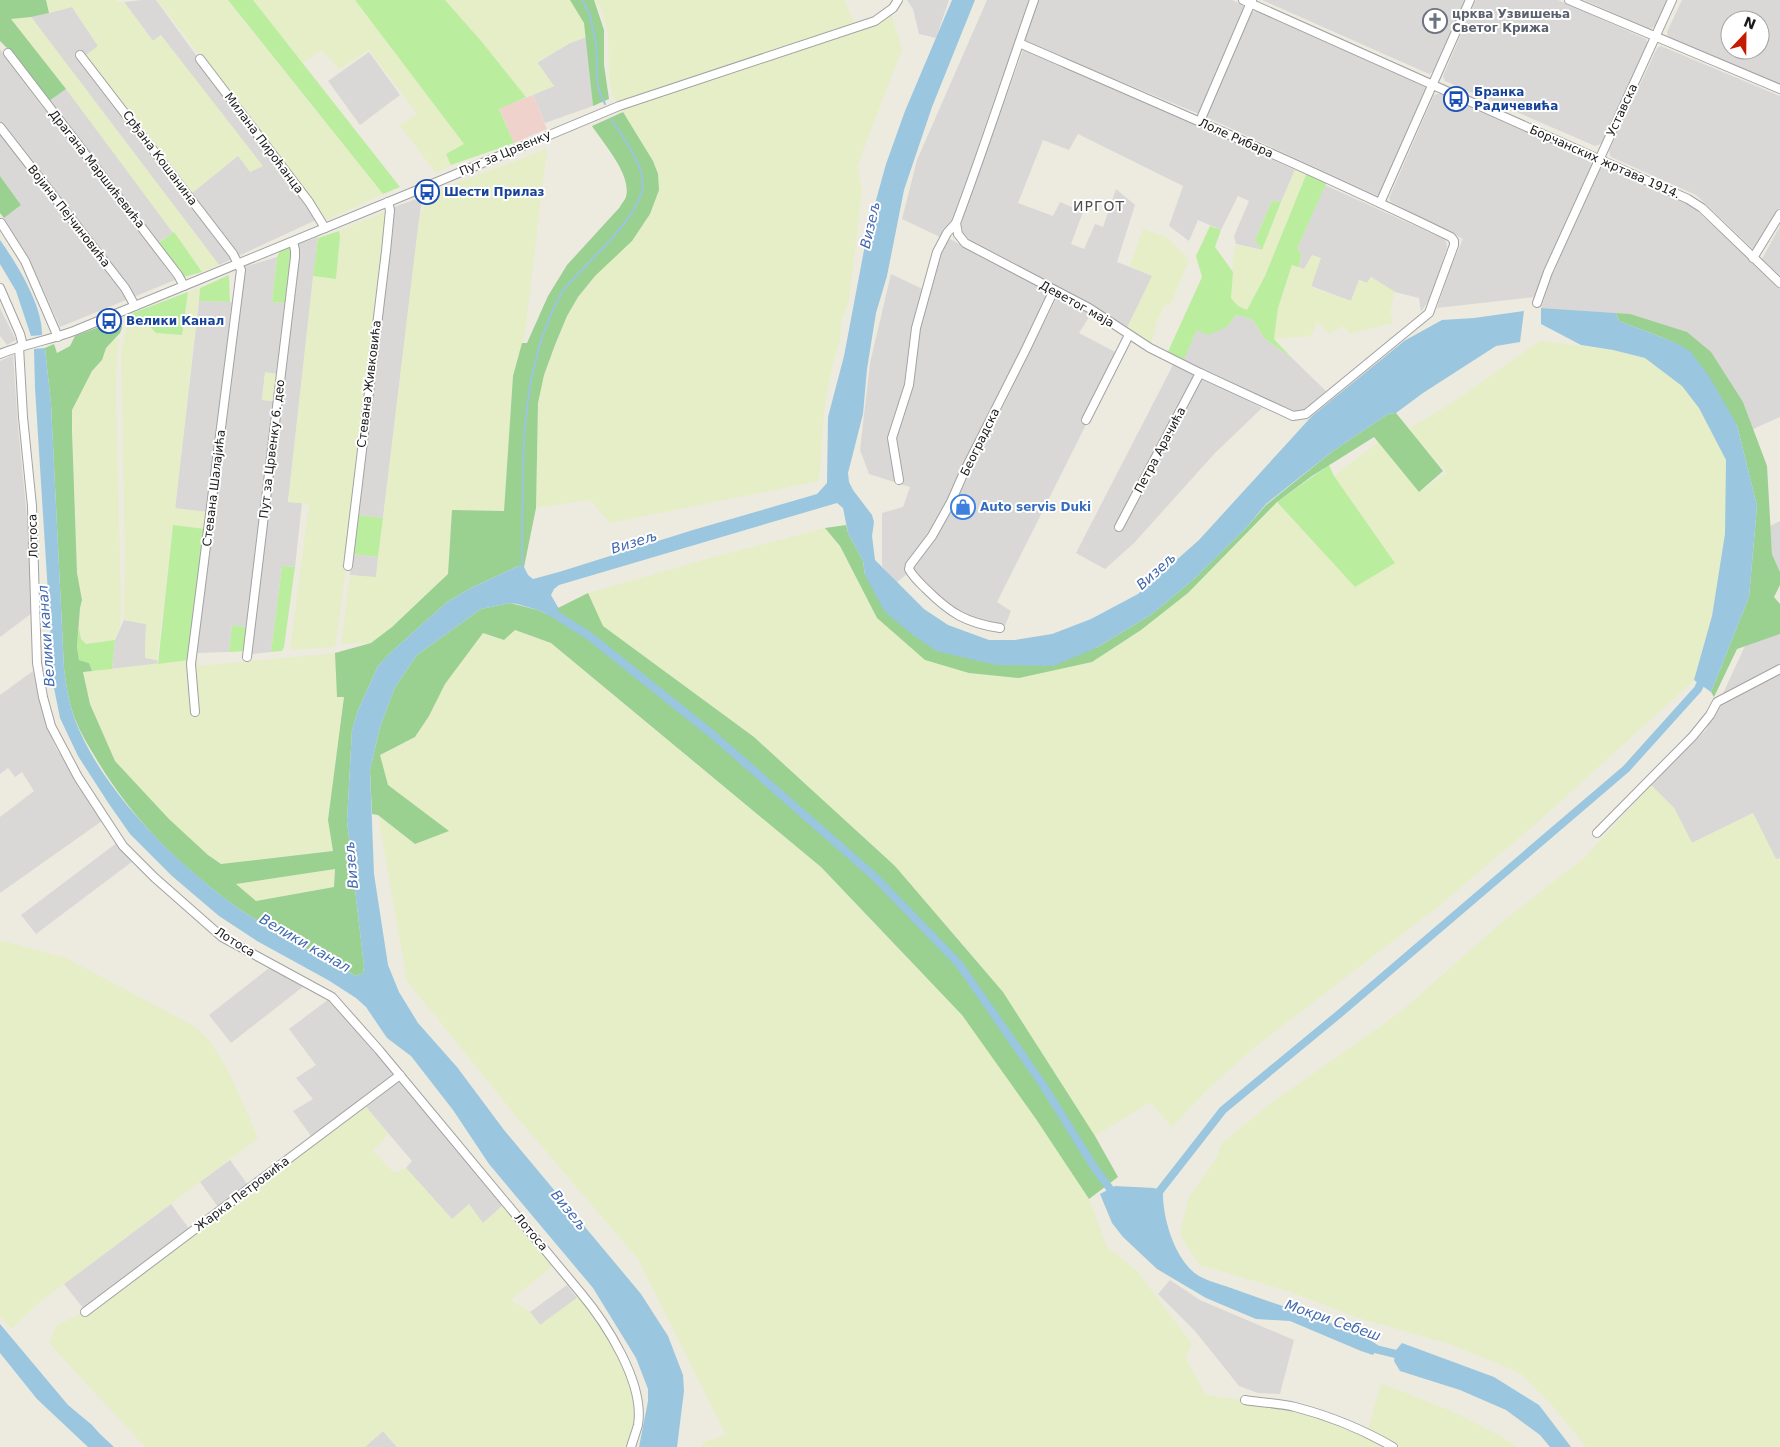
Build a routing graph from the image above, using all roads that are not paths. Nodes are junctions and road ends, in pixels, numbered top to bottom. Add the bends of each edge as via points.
1 (898, 0) edge
2 (1034, 0) edge
3 (1470, 0) edge
4 (1570, 0) edge
5 (1672, 0) edge
6 (1249, 1) edge
7 (1655, 37) junction
8 (1019, 43) junction
9 (8, 53) dead end
10 (80, 55) dead end
11 (200, 59) dead end
12 (1432, 84) junction
13 (1780, 90) edge
14 (1200, 121) junction
15 (0, 127) edge
16 (1599, 159) junction
17 (388, 202) junction
18 (1380, 203) junction
19 (1780, 214) edge
20 (1, 223) edge
21 (956, 223) junction
22 (325, 228) junction
23 (292, 242) junction
24 (1754, 258) junction
25 (238, 264) junction
26 (1780, 282) edge
27 (184, 286) junction
28 (0, 288) edge
29 (1054, 290) junction
30 (1537, 303) dead end
31 (135, 306) junction
32 (1428, 313) joint
33 (1129, 335) junction
34 (58, 337) junction
35 (21, 346) junction
36 (0, 354) edge
37 (1200, 373) junction
38 (1086, 420) dead end
39 (899, 480) dead end
40 (1119, 527) dead end
41 (348, 566) dead end
42 (1000, 628) dead end
43 (247, 657) dead end
44 (1780, 669) edge
45 (195, 712) dead end
46 (1597, 833) dead end
47 (400, 1075) junction
48 (85, 1312) dead end
49 (1245, 1400) dead end
50 (630, 1447) edge
51 (1392, 1447) edge

1 - 17 street, Пут за Црвенку via 893,8 875,21 619,106
2 - 8 street
3 - 12 street
4 - 7 street
5 - 7 street, Уставска
6 - 12 street, Борчанских жртава 1914.
6 - 14 street
7 - 13 street
7 - 16 street, Уставска
8 - 14 street, Лоле Рибара
8 - 21 street
9 - 27 street, Драгана Маршићевића
10 - 25 street, Срђана Кошанина
11 - 22 street, Милана Пироћанца via 309,202
12 - 16 street, Борчанских жртава 1914.
12 - 18 street
14 - 18 street, Лоле Рибара
15 - 31 street, Војина Пејчиновића via 125,288
16 - 24 street, Борчанских жртава 1914. via 1695,203
16 - 30 street, Уставска
17 - 22 street, Пут за Црвенку
17 - 41 street, Стевана Живковића via 386,251
18 - 32 street, Лоле Рибара via 1454,241
19 - 24 street
20 - 34 street via 25,261
21 - 29 street, Деветог маја via 958,234 965,243
21 - 39 street via 937,252 916,328 909,385 892,432
22 - 23 street, Пут за Црвенку
23 - 25 street, Пут за Црвенку
23 - 43 street, Пут за Црвенку 6. део via 296,250
24 - 26 street, Борчанских жртава 1914.
25 - 27 street, Пут за Црвенку
25 - 45 street, Стевана Шалајића via 240,274 191,664
27 - 31 street, Пут за Црвенку
28 - 35 street, Лотоса via 20,334
29 - 33 street, Деветог маја via 1089,308
29 - 42 street, Београдска via 951,502 909,569 951,612 982,625
31 - 34 street, Пут за Црвенку
32 - 37 street, Деветог маја via 1302,416 1288,414
33 - 37 street, Деветог маја
33 - 38 street
34 - 35 street, Пут за Црвенку
35 - 36 street, Пут за Црвенку
35 - 47 street, Лотоса via 23,417 31,493 37,663 51,726 64,753 123,846 155,878 222,937 332,997
37 - 40 street, Петра Арачића
44 - 46 street via 1718,702 1693,736
47 - 48 street, Жарка Петровића
47 - 50 street, Лотоса via 583,1295 614,1339 636,1389 638,1424
49 - 51 street via 1328,1416 1367,1432

